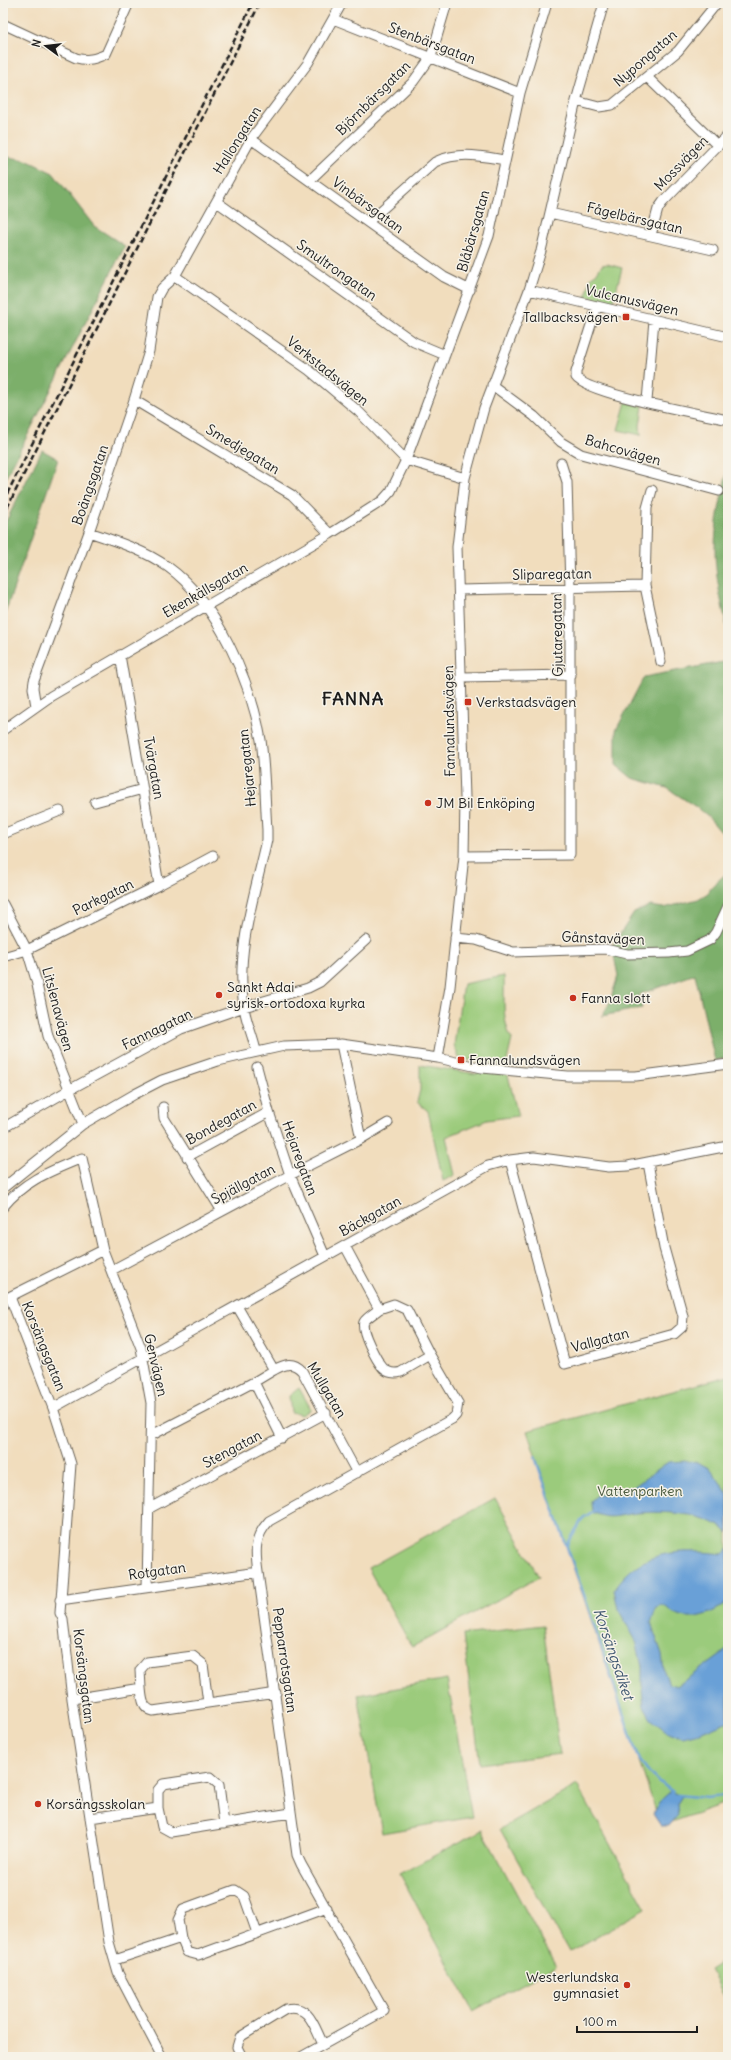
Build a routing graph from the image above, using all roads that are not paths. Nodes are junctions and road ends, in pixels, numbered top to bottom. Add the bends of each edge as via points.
1 (129, 3) edge
2 (342, 3) edge
3 (447, 3) edge
4 (547, 3) edge
5 (604, 3) edge
6 (717, 3) edge
7 (333, 19) junction
8 (3, 24) edge
9 (431, 57) junction
10 (647, 77) junction
11 (520, 93) junction
12 (576, 100) junction
13 (728, 135) edge
14 (251, 139) junction
15 (718, 146) junction
16 (506, 160) junction
17 (310, 180) junction
18 (216, 202) junction
19 (550, 213) junction
20 (368, 222) junction
21 (651, 235) junction
22 (713, 250) dead end
23 (175, 276) junction
24 (470, 290) junction
25 (529, 290) junction
26 (597, 306) junction
27 (654, 320) junction
28 (728, 337) edge
29 (445, 355) junction
30 (492, 385) junction
31 (134, 400) junction
32 (646, 401) junction
33 (728, 420) edge
34 (406, 460) junction
35 (561, 463) dead end
36 (465, 478) junction
37 (652, 490) dead end
38 (719, 491) dead end
39 (88, 532) junction
40 (330, 534) junction
41 (645, 586) junction
42 (570, 588) junction
43 (459, 590) junction
44 (205, 606) junction
45 (120, 656) junction
46 (661, 662) dead end
47 (571, 675) junction
48 (462, 677) junction
49 (36, 706) junction
50 (3, 730) edge
51 (143, 789) junction
52 (95, 802) dead end
53 (60, 812) dead end
54 (3, 834) edge
55 (213, 856) dead end
56 (464, 856) junction
57 (159, 885) junction
58 (3, 904) edge
59 (728, 906) edge
60 (455, 938) junction
61 (366, 940) dead end
62 (27, 950) junction
63 (3, 957) edge
64 (244, 1007) junction
65 (341, 1044) junction
66 (256, 1051) junction
67 (438, 1058) junction
68 (728, 1064) edge
69 (257, 1066) dead end
70 (69, 1090) junction
71 (162, 1107) dead end
72 (269, 1112) junction
73 (388, 1123) dead end
74 (83, 1124) junction
75 (3, 1128) edge
76 (361, 1139) junction
77 (728, 1146) edge
78 (187, 1157) junction
79 (510, 1160) junction
80 (648, 1163) junction
81 (290, 1175) junction
82 (3, 1188) edge
83 (3, 1207) edge
84 (222, 1211) junction
85 (345, 1246) junction
86 (103, 1250) junction
87 (324, 1256) junction
88 (112, 1270) junction
89 (6, 1299) edge
90 (237, 1306) junction
91 (379, 1309) junction
92 (430, 1355) junction
93 (144, 1358) junction
94 (274, 1370) junction
95 (254, 1382) junction
96 (53, 1408) junction
97 (326, 1413) junction
98 (152, 1435) junction
99 (282, 1438) junction
100 (356, 1473) junction
101 (150, 1508) junction
102 (258, 1572) junction
103 (147, 1586) junction
104 (60, 1600) junction
105 (141, 1688) junction
106 (276, 1693) junction
107 (72, 1700) junction
108 (208, 1703) junction
109 (158, 1808) junction
110 (291, 1813) junction
111 (90, 1818) junction
112 (224, 1824) junction
113 (327, 1908) junction
114 (257, 1933) junction
115 (181, 1938) junction
116 (115, 1960) junction
117 (323, 2044) junction
118 (162, 2057) edge
119 (242, 2057) edge
120 (301, 2057) edge

1 - 8 street via 106,54 96,59 76,58
2 - 7 street, Hallongatan
3 - 9 street, Björnbärsgatan
4 - 11 street, Blåbärsgatan
5 - 12 street
6 - 10 street, Nypongatan via 678,51
7 - 9 street, Stenbärsgatan
7 - 14 street, Hallongatan via 308,63
9 - 11 street, Stenbärsgatan
9 - 17 street, Björnbärsgatan via 413,82
10 - 12 street, Nypongatan via 612,105 598,107
10 - 15 street
11 - 16 street, Blåbärsgatan
12 - 19 street
13 - 15 street, Mossvägen
14 - 17 street, Vinbärsgatan
14 - 18 street, Hallongatan
15 - 21 street, Mossvägen via 663,202 658,209
16 - 20 street via 471,154 446,157 435,162
16 - 24 street, Blåbärsgatan via 489,236
17 - 20 street, Vinbärsgatan
18 - 23 street, Hallongatan
18 - 29 street, Smultrongatan via 414,342
19 - 21 street, Fågelbärsgatan
19 - 25 street
20 - 24 street, Vinbärsgatan via 444,277
21 - 22 street, Fågelbärsgatan
23 - 31 street, Boängsgatan via 162,288 158,297 149,351
23 - 34 street, Verkstadsvägen via 309,370 358,411
24 - 29 street, Blåbärsgatan
25 - 26 street, Vulcanusvägen
25 - 30 street
26 - 27 street, Vulcanusvägen
26 - 32 street via 576,377 579,382 592,388
27 - 28 street, Vulcanusvägen
27 - 32 street via 651,334 650,381
29 - 34 street, Blåbärsgatan
30 - 36 street
30 - 38 street, Bahcovägen via 534,416 566,445 581,454
31 - 39 street, Boängsgatan
31 - 40 street, Smedjegatan via 292,495
32 - 33 street
34 - 36 street, Verkstadsvägen
34 - 40 street, Ekenkällsgatan via 391,491 382,500
35 - 42 street, Gjutaregatan via 567,482
36 - 43 street, Fannalundsvägen via 457,547
37 - 41 street via 647,508
39 - 44 street, Hejaregatan via 138,550 167,566 187,583
39 - 49 street, Boängsgatan via 34,681
40 - 44 street, Ekenkällsgatan
41 - 42 street, Sliparegatan
41 - 46 street
42 - 43 street, Sliparegatan
42 - 47 street, Gjutaregatan
43 - 48 street, Fannalundsvägen
44 - 45 street, Ekenkällsgatan
44 - 64 street, Hejaregatan via 216,618 247,684 260,739 266,840 242,961
45 - 49 street, Ekenkällsgatan
45 - 51 street, Tvärgatan
47 - 48 street
47 - 56 street, Gjutaregatan via 570,855
48 - 56 street, Fannalundsvägen
49 - 50 street, Ekenkällsgatan
51 - 52 street
51 - 57 street, Tvärgatan
53 - 54 street
55 - 57 street, Parkgatan
56 - 60 street, Fannalundsvägen
57 - 62 street, Parkgatan
58 - 62 street, Litslenavägen
59 - 60 street, Gånstavägen via 710,940 687,950 669,953 627,954 605,949 513,952 476,940
60 - 67 street, Fannalundsvägen
61 - 64 street, Fannagatan via 320,982
62 - 63 street, Parkgatan
62 - 70 street, Litslenavägen via 48,1036
64 - 66 street, Hejaregatan
64 - 70 street, Fannagatan via 181,1029
65 - 66 street via 284,1046
65 - 67 street
65 - 76 street
66 - 74 street via 162,1080
67 - 68 street via 482,1068 568,1076 636,1076
69 - 72 street, Hejaregatan
70 - 74 street, Litslenavägen
70 - 75 street, Fannagatan
71 - 78 street via 164,1118
72 - 78 street, Bondegatan
72 - 81 street, Hejaregatan
73 - 76 street, Spjällgatan
74 - 82 street
76 - 81 street, Spjällgatan
77 - 80 street, Bäckgatan
78 - 84 street
79 - 80 street, Bäckgatan via 534,1157 610,1167
79 - 80 street, Vallgatan via 565,1364 674,1334 682,1327 683,1316 664,1248
79 - 85 street, Bäckgatan via 488,1166
81 - 84 street, Spjällgatan
81 - 87 street, Hejaregatan
83 - 86 street, Genvägen via 32,1180 82,1158
84 - 88 street, Spjällgatan
85 - 87 street, Bäckgatan
85 - 91 street
86 - 88 street, Genvägen
86 - 89 street
87 - 90 street, Bäckgatan
88 - 93 street, Genvägen
89 - 96 street, Korsängsgatan
90 - 93 street, Bäckgatan
90 - 94 street
91 - 92 street via 394,1304 407,1310
91 - 92 street via 365,1320 363,1326 364,1334 383,1367 396,1374
92 - 100 street, Pepparrotsgatan via 458,1403 456,1414 452,1420
93 - 96 street, Bäckgatan
93 - 98 street, Genvägen via 151,1403
94 - 95 street, Mullgatan
94 - 97 street, Mullgatan via 289,1364 298,1367
95 - 98 street, Mullgatan
95 - 99 street
96 - 104 street, Korsängsgatan via 71,1464
97 - 99 street, Stengatan
97 - 100 street, Mullgatan
98 - 101 street, Genvägen
99 - 101 street, Stengatan
100 - 102 street, Pepparrotsgatan via 269,1521 259,1532 256,1541
101 - 103 street, Genvägen
102 - 103 street, Rotgatan
102 - 106 street, Pepparrotsgatan
103 - 104 street, Rotgatan
104 - 107 street, Korsängsgatan
105 - 107 street
105 - 108 street via 143,1703 153,1711
105 - 108 street via 140,1670 147,1662 193,1656 203,1664
106 - 108 street
106 - 110 street, Pepparrotsgatan
107 - 111 street, Korsängsgatan
109 - 111 street
109 - 112 street via 162,1827 171,1832
109 - 112 street via 158,1790 163,1784 210,1778 219,1785
110 - 112 street
110 - 113 street, Pepparrotsgatan via 300,1864
111 - 116 street, Korsängsgatan via 109,1942
113 - 114 street
113 - 117 street, Pepparrotsgatan via 384,2011
114 - 115 street via 198,1955 187,1952
114 - 115 street via 244,1896 235,1890 183,1909 178,1920
115 - 116 street
116 - 118 street, Korsängsgatan via 118,1973
117 - 119 street via 310,2017 301,2008 286,2009 240,2037 237,2048
117 - 120 street

